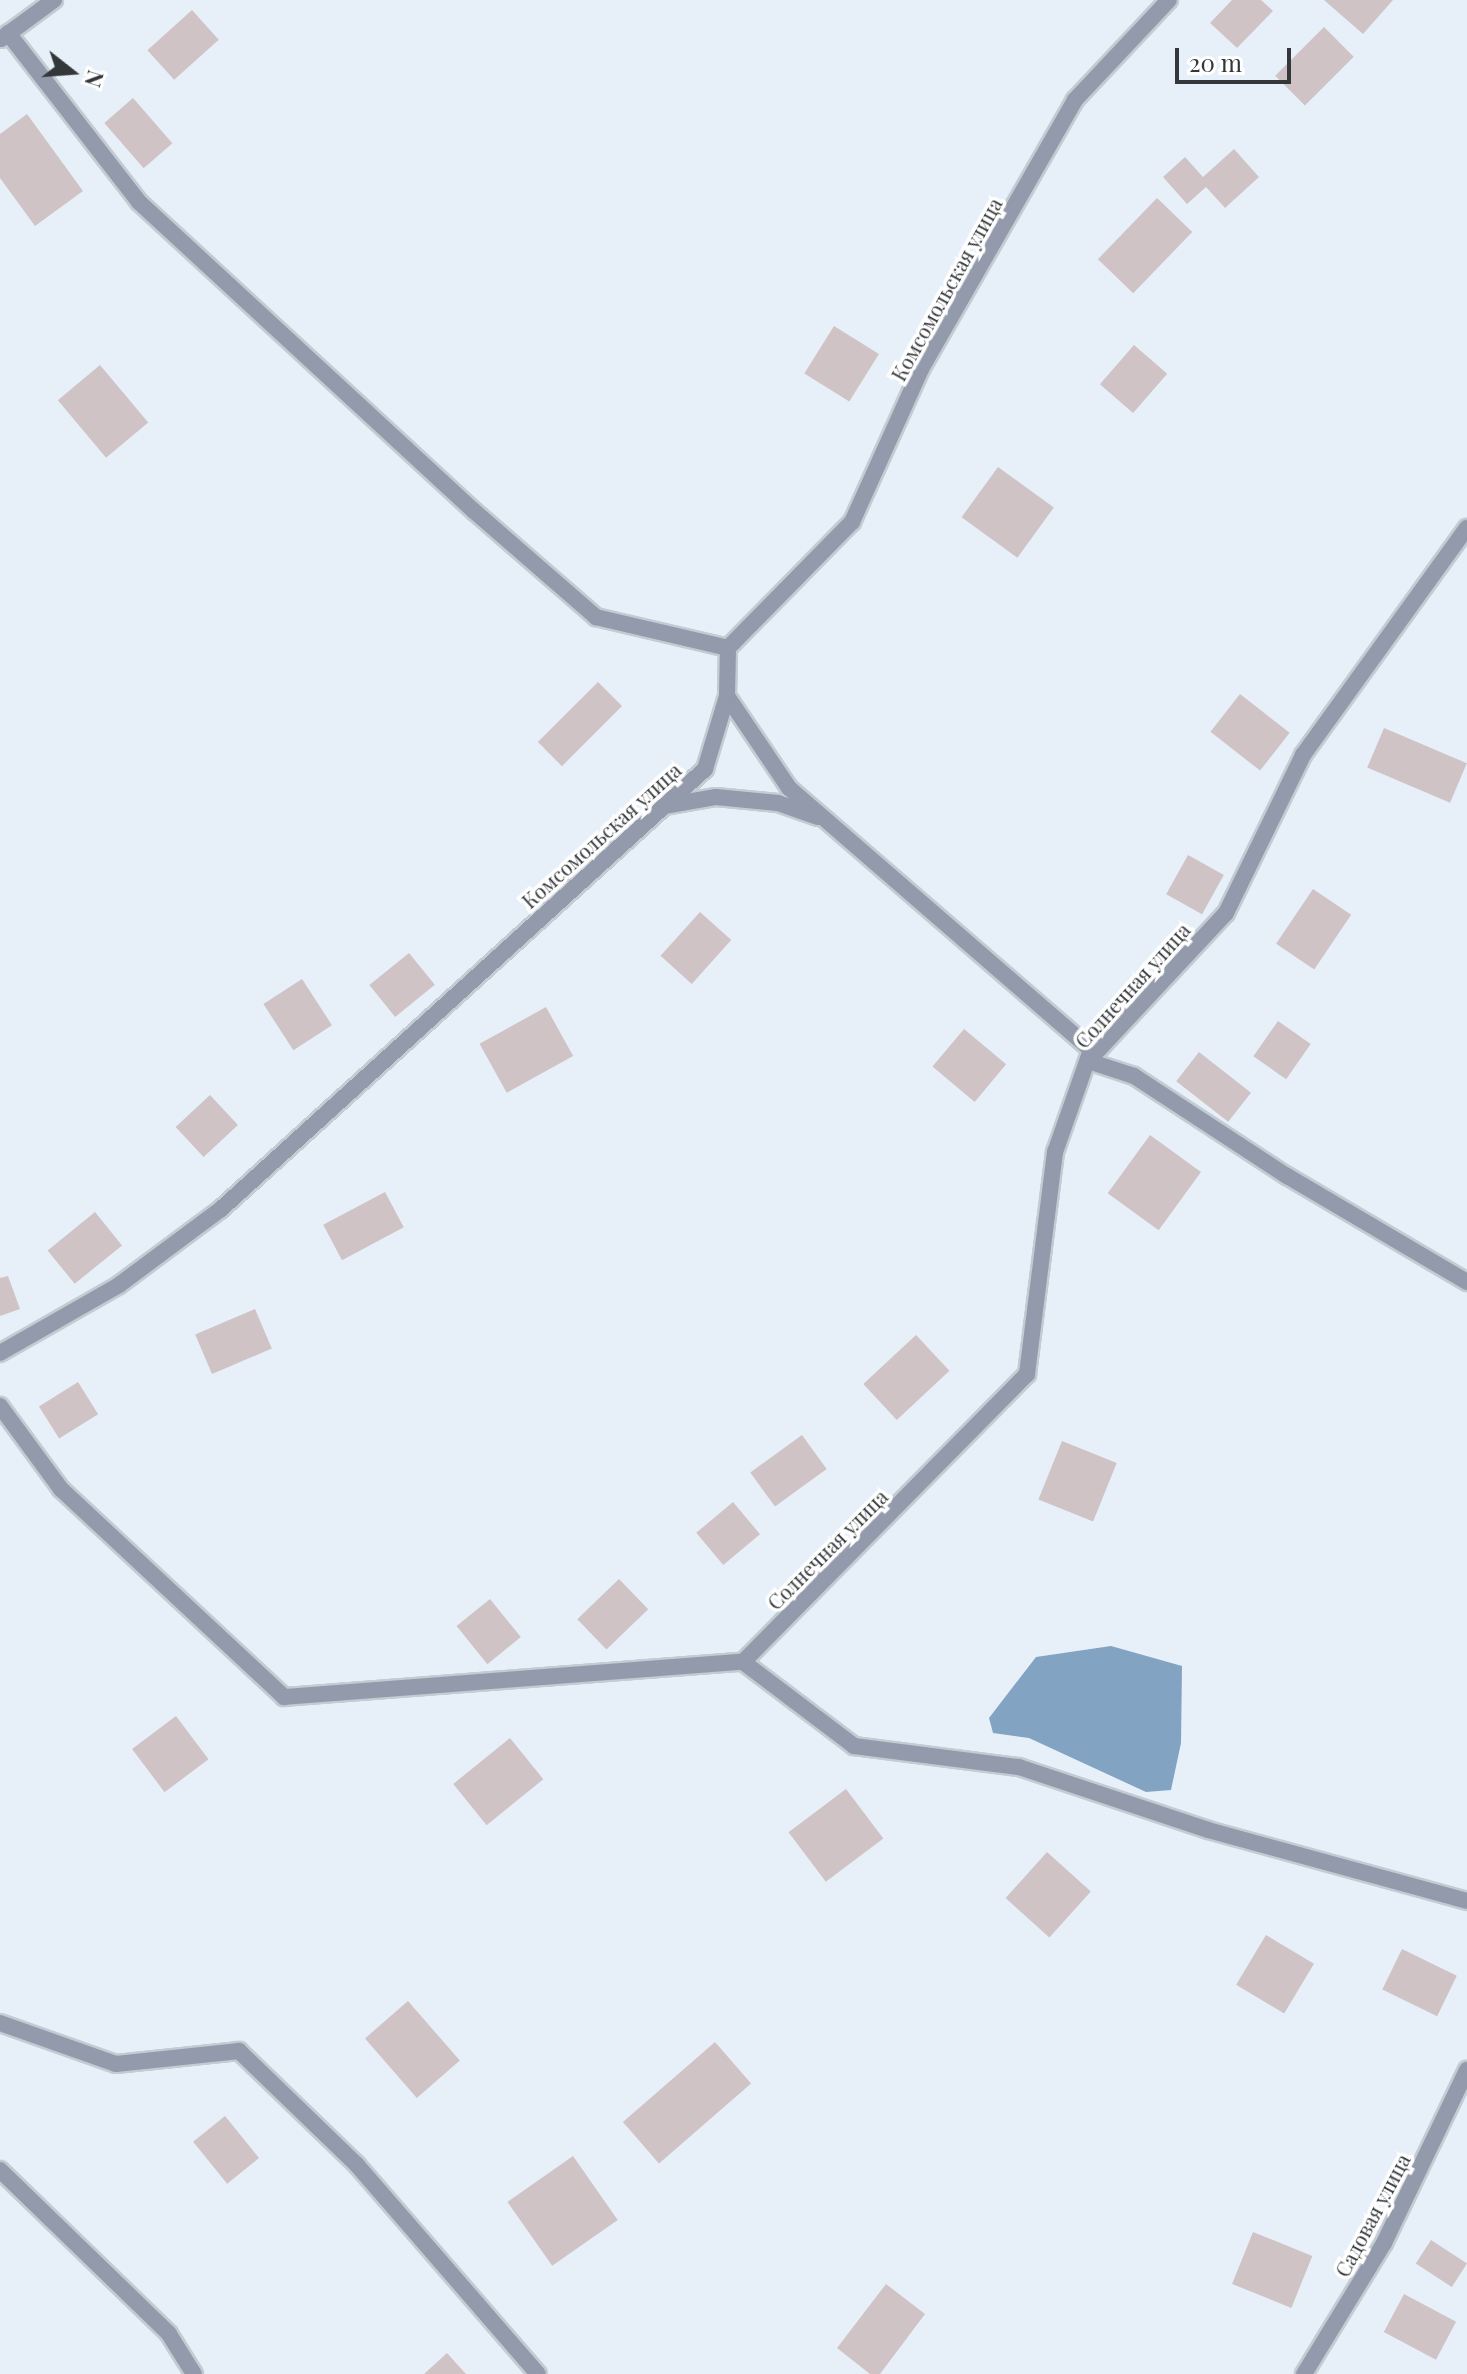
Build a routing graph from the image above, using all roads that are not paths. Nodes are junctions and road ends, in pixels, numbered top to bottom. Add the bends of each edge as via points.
1 (54, 0) edge
2 (1169, 0) edge
3 (4, 36) edge
4 (1467, 528) edge
5 (728, 648) junction
6 (727, 696) junction
7 (663, 806) junction
8 (827, 821) junction
9 (1088, 1061) junction
10 (1467, 1282) edge
11 (0, 1353) edge
12 (0, 1406) edge
13 (743, 1662) junction
14 (1467, 1901) edge
15 (0, 2023) edge
16 (1467, 2070) edge
17 (0, 2170) edge
18 (194, 2374) edge
19 (538, 2374) edge
20 (1304, 2374) edge

1 - 3 street
2 - 5 street, Комсомольская улица via 1075,100 921,369 852,522
3 - 5 street via 139,202 596,617
4 - 9 street, Солнечная улица via 1303,755 1226,913
5 - 6 street, Комсомольская улица
6 - 7 street, Комсомольская улица via 705,769
6 - 8 street via 789,788
7 - 8 street via 716,797 763,802
7 - 11 street, Комсомольская улица via 221,1209 119,1285
8 - 9 street via 1091,1050
9 - 10 street via 1134,1076 1287,1176
9 - 13 street, Солнечная улица via 1055,1152 1027,1374
12 - 13 street via 61,1489 284,1697
13 - 14 street via 854,1746 1019,1767 1208,1830
15 - 19 street via 116,2064 239,2051 357,2165
16 - 20 street, Садовая улица via 1384,2243
17 - 18 street via 169,2334

